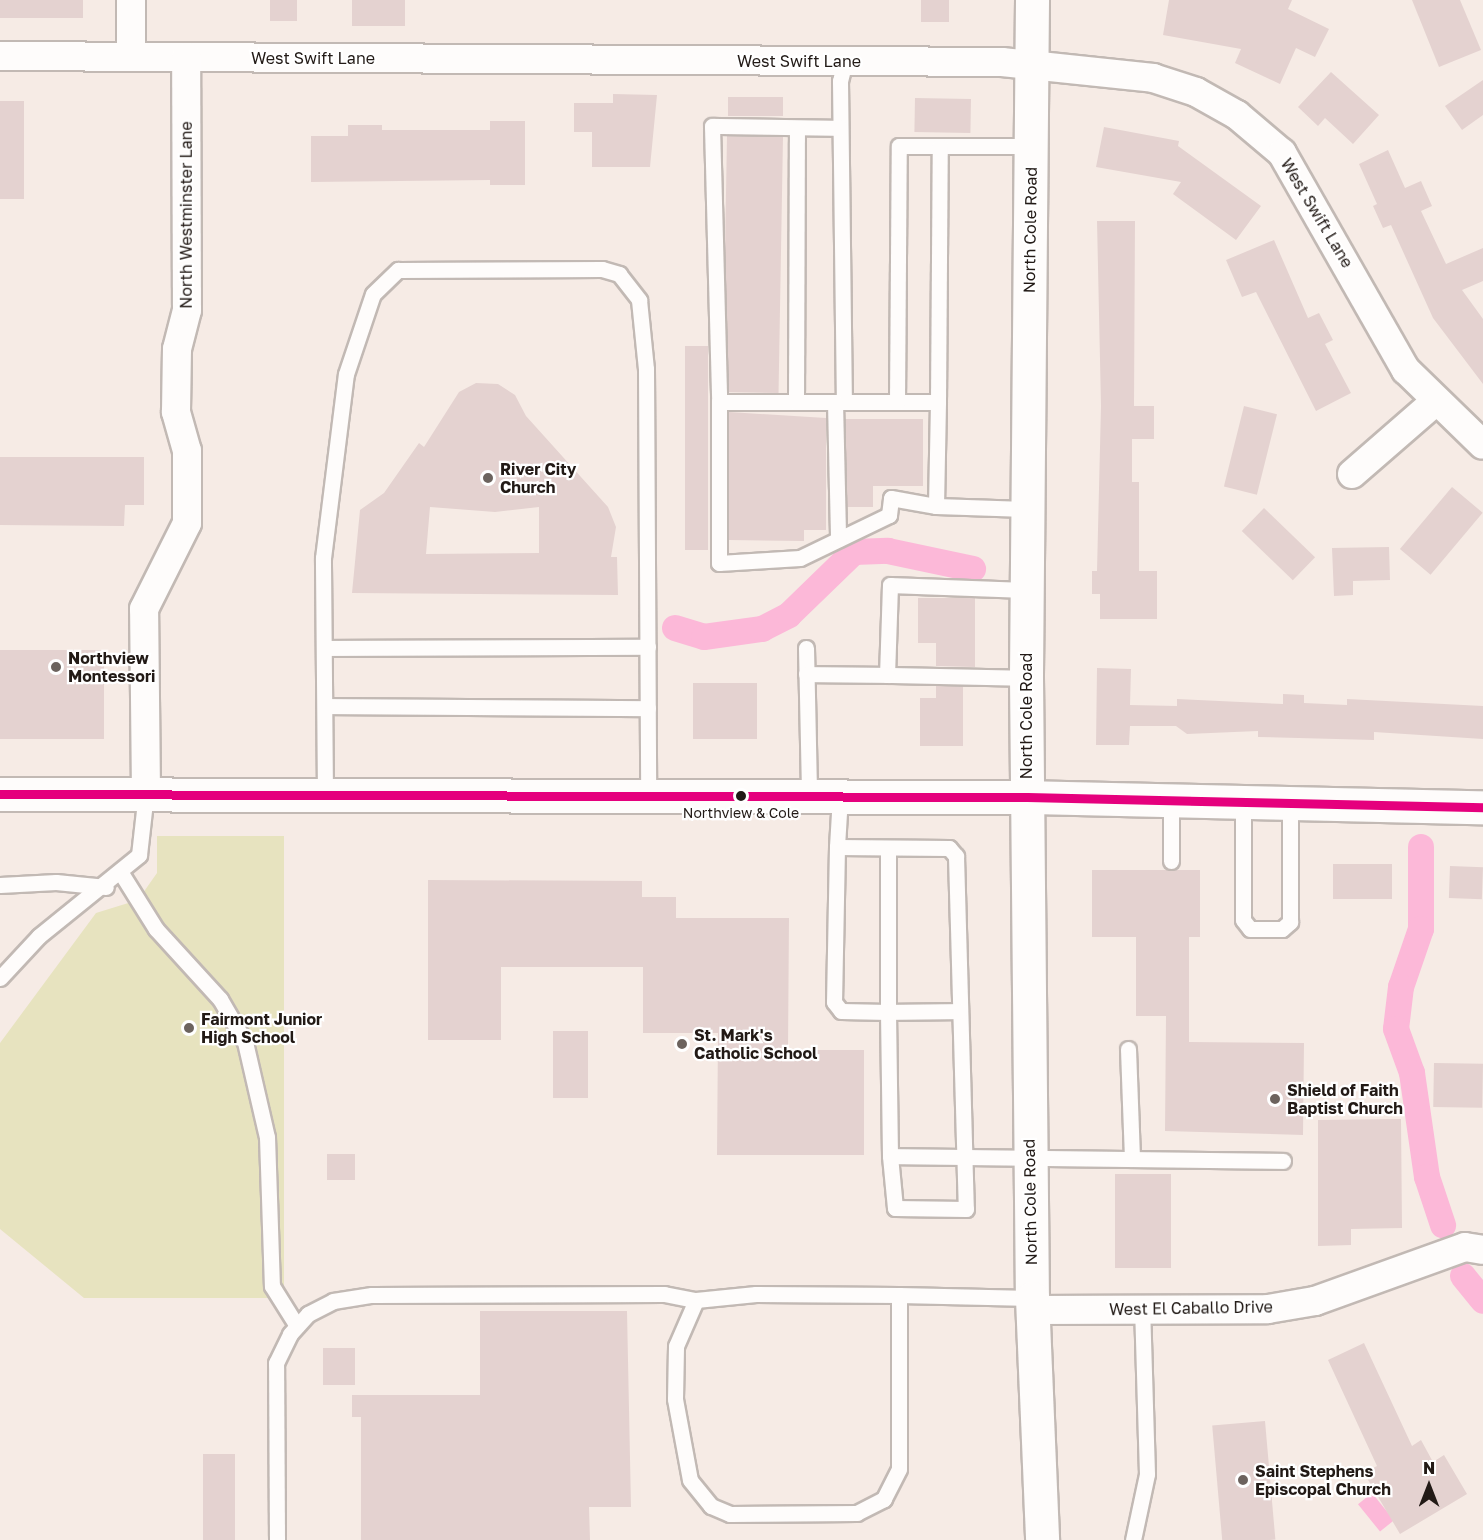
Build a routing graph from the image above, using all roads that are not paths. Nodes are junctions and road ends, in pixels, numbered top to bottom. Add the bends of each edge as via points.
1 (131, 0) edge
2 (1032, 0) edge
3 (0, 56) edge
4 (131, 57) junction
5 (186, 57) junction
6 (845, 61) junction
7 (1031, 66) junction
8 (797, 128) junction
9 (840, 128) junction
10 (940, 146) junction
11 (1030, 146) junction
12 (1436, 401) junction
13 (719, 402) junction
14 (796, 402) junction
15 (840, 402) junction
16 (897, 402) junction
17 (938, 402) junction
18 (1483, 444) edge
19 (1352, 474) dead end
20 (936, 506) junction
21 (1026, 509) junction
22 (838, 539) junction
23 (1026, 590) junction
24 (324, 648) junction
25 (648, 648) junction
26 (806, 648) dead end
27 (806, 674) junction
28 (887, 675) junction
29 (1026, 678) junction
30 (325, 706) junction
31 (648, 708) junction
32 (146, 793) junction
33 (0, 794) edge
34 (325, 794) junction
35 (648, 795) junction
36 (824, 796) junction
37 (1027, 797) junction
38 (1171, 800) junction
39 (1243, 802) junction
40 (1290, 803) junction
41 (1483, 807) edge
42 (837, 847) junction
43 (888, 848) junction
44 (1171, 861) dead end
45 (121, 873) junction
46 (0, 885) edge
47 (106, 887) junction
48 (0, 978) edge
49 (959, 1011) junction
50 (888, 1012) junction
51 (1128, 1049) dead end
52 (890, 1156) junction
53 (1030, 1156) junction
54 (966, 1157) junction
55 (1132, 1159) junction
56 (1283, 1161) dead end
57 (1483, 1250) edge
58 (899, 1295) junction
59 (696, 1300) junction
60 (1032, 1304) junction
61 (1142, 1310) junction
62 (297, 1326) junction
63 (277, 1540) edge
64 (1042, 1540) edge
65 (1133, 1540) edge

1 - 4 street
2 - 7 main road, North Cole Road
3 - 4 street, West Swift Lane
4 - 5 street, West Swift Lane
5 - 6 street, West Swift Lane
5 - 32 street, North Westminster Lane via 187,310 177,349 176,412 186,451 187,523 144,609
6 - 7 street, West Swift Lane
6 - 9 lane
7 - 11 main road, North Cole Road
7 - 12 street, West Swift Lane via 1153,78 1197,92 1237,115 1282,153 1406,370
8 - 9 lane
8 - 13 lane via 712,126
8 - 14 lane
9 - 15 lane
10 - 11 lane
10 - 16 lane via 900,146
10 - 17 lane
11 - 21 main road, North Cole Road
12 - 18 street, West Swift Lane
12 - 19 street
13 - 14 lane
13 - 22 lane via 719,562 800,558
14 - 15 lane
15 - 16 lane
15 - 22 lane
16 - 17 lane
17 - 20 lane
20 - 21 lane
20 - 22 lane via 891,498 889,515
21 - 23 main road, North Cole Road
23 - 28 lane via 890,585
23 - 29 main road, North Cole Road
24 - 25 lane
24 - 25 lane via 323,558 346,374 373,294 398,270 545,269 619,274 639,300 646,369
24 - 30 lane
25 - 31 lane
26 - 27 lane
27 - 28 lane
27 - 36 lane
28 - 29 lane
29 - 37 main road, North Cole Road
30 - 31 lane
30 - 34 lane
31 - 35 lane
32 - 33 main road
32 - 34 main road
32 - 45 lane via 139,855
34 - 35 main road
35 - 36 main road
36 - 37 main road
36 - 42 lane
37 - 38 main road
37 - 53 main road, North Cole Road
38 - 39 main road
38 - 44 lane
39 - 40 main road
39 - 40 lane via 1243,920 1250,929 1282,929 1290,922
40 - 41 main road
42 - 43 lane
42 - 50 lane via 834,1002 841,1011
43 - 49 lane via 949,848 956,856
43 - 50 lane
45 - 47 lane
45 - 62 lane via 156,929 220,999 245,1042 267,1137 272,1286
46 - 47 lane
47 - 48 lane via 39,936
49 - 50 lane
49 - 54 lane
50 - 52 lane
51 - 55 lane
52 - 54 lane
52 - 54 lane via 891,1201 895,1208 907,1209 966,1209
53 - 54 lane
53 - 55 lane
53 - 60 main road, North Cole Road
55 - 56 lane
57 - 61 street, West El Caballo Drive via 1465,1248 1316,1301 1268,1310
58 - 59 lane
58 - 59 lane via 899,1469 884,1499 857,1514 730,1514 711,1506 690,1480 675,1399 676,1346
58 - 60 lane
59 - 62 lane via 664,1294 372,1295 333,1301
60 - 61 street, West El Caballo Drive
60 - 64 main road, North Cole Road
61 - 65 lane via 1147,1474
62 - 63 lane via 276,1363

